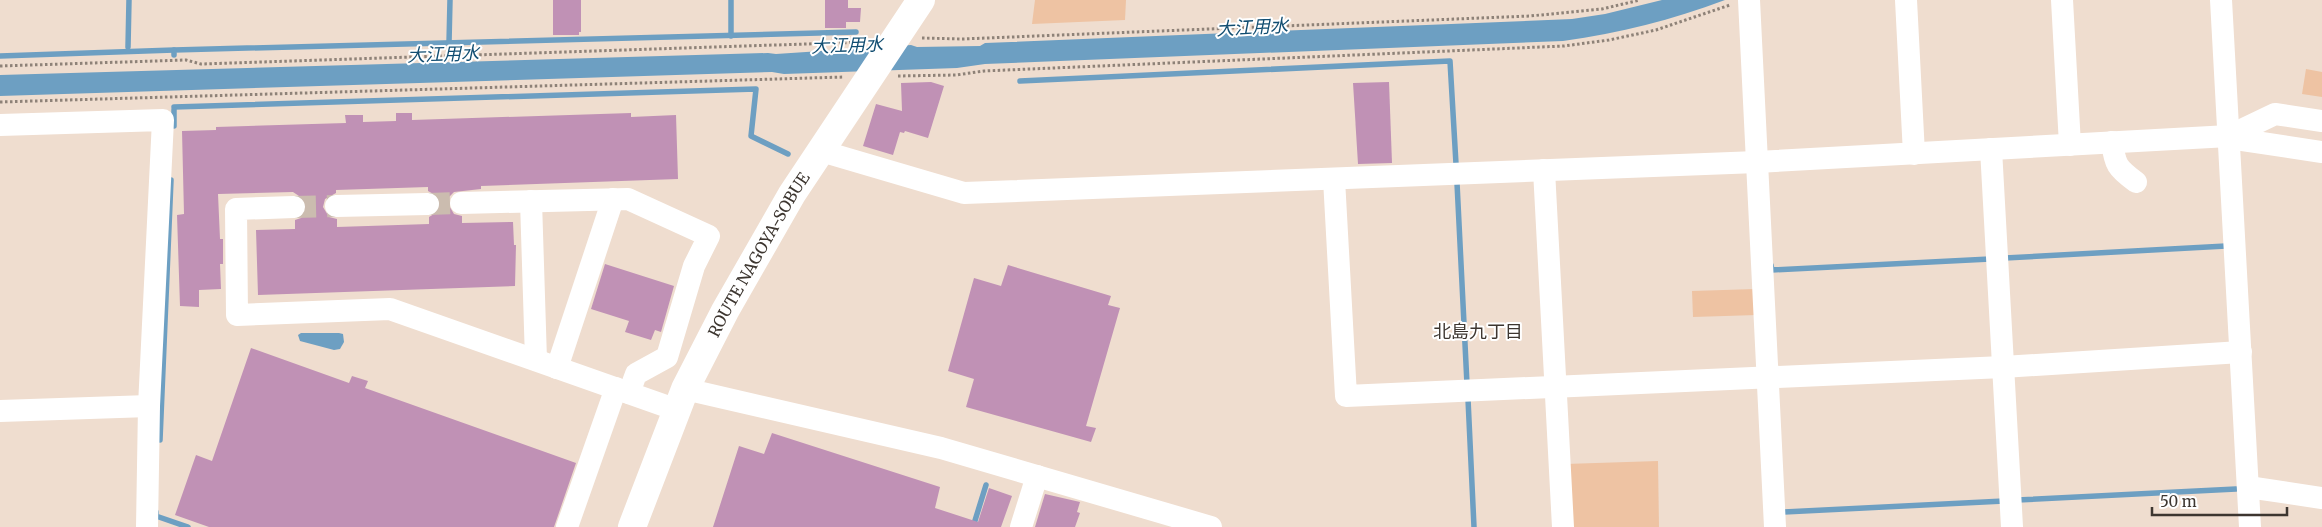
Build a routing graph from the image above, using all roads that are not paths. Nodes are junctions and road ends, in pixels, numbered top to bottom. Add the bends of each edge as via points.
1 (921, 0) edge
2 (1749, 0) edge
3 (1906, 0) edge
4 (2062, 0) edge
5 (2222, 0) edge
6 (2322, 121) edge
7 (0, 125) edge
8 (2229, 137) junction
9 (2112, 142) junction
10 (2070, 145) junction
11 (1992, 149) junction
12 (821, 151) junction
13 (2322, 152) edge
14 (1914, 154) junction
15 (1757, 162) junction
16 (1544, 170) junction
17 (1334, 179) junction
18 (2136, 182) dead end
19 (613, 199) junction
20 (531, 201) junction
21 (461, 203) tunnel mouth
22 (428, 204) tunnel mouth
23 (336, 206) tunnel mouth
24 (294, 208) tunnel mouth
25 (2240, 352) junction
26 (546, 364) junction
27 (2004, 367) junction
28 (1768, 377) junction
29 (1555, 386) junction
30 (622, 391) junction
31 (681, 399) junction
32 (150, 406) junction
33 (0, 411) edge
34 (1037, 476) junction
35 (2248, 487) junction
36 (2322, 498) edge
37 (151, 526) edge
38 (567, 527) edge
39 (632, 527) edge
40 (1020, 527) edge
41 (1211, 527) edge
42 (1563, 527) edge
43 (1775, 527) edge
44 (2012, 527) edge
45 (2250, 527) edge

1 - 12 main road, ROUTE NAGOYA-SOBUE
2 - 15 street
3 - 14 street
4 - 10 street
5 - 8 street
6 - 8 street via 2274,114
7 - 32 street via 163,120
8 - 9 street
8 - 13 street
8 - 25 street
9 - 10 street
9 - 18 street via 2114,161
10 - 11 street
11 - 14 street
11 - 27 street
12 - 17 street via 964,193
12 - 31 main road, ROUTE NAGOYA-SOBUE via 792,194 740,286
14 - 15 street
15 - 16 street
15 - 28 street
16 - 17 street
16 - 29 street
17 - 29 street via 1346,396
19 - 20 street
19 - 26 street
19 - 30 street via 628,199 709,236 694,266 667,357 636,374
20 - 21 street
20 - 26 street
22 - 23 street
24 - 26 street via 236,209 237,315 390,309
25 - 27 street
25 - 35 street
26 - 30 street
27 - 28 street
27 - 44 street
28 - 29 street
28 - 43 street
29 - 42 street
30 - 31 street
30 - 38 street
31 - 34 street via 941,448
31 - 39 main road, ROUTE NAGOYA-SOBUE
32 - 33 street
32 - 37 street
34 - 40 street
34 - 41 street
35 - 36 street
35 - 45 street

